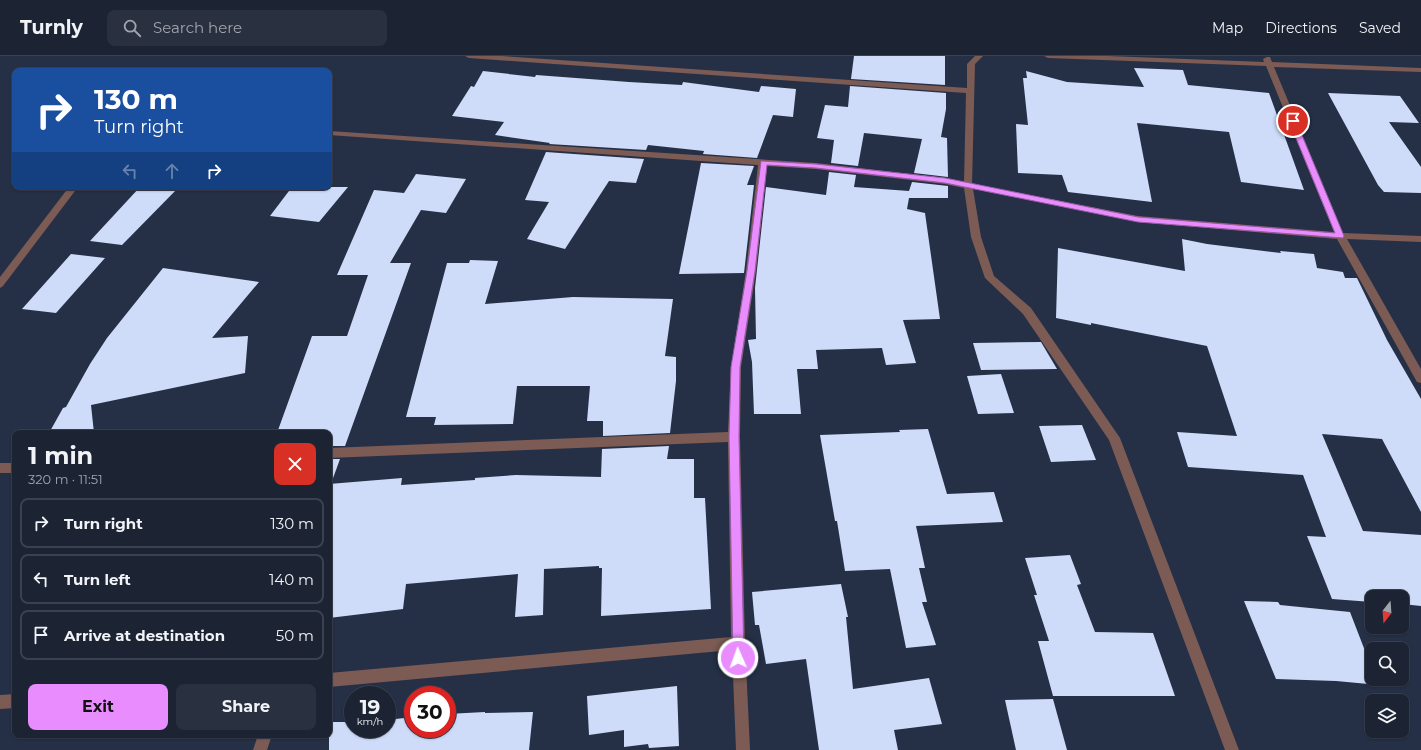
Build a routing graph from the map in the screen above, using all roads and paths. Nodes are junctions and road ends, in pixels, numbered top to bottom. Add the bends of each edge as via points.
1 (469, 56) edge
2 (610, 56) edge
3 (979, 56) edge
4 (1048, 56) edge
5 (1267, 60) edge
6 (605, 67) junction
7 (1421, 70) edge
8 (970, 91) junction
9 (332, 133) edge
10 (763, 163) junction
11 (968, 185) junction
12 (72, 190) edge
13 (1340, 236) junction
14 (1421, 239) edge
15 (0, 284) edge
16 (1421, 379) edge
17 (734, 437) junction
18 (332, 453) edge
19 (0, 468) edge
20 (12, 468) edge
21 (738, 643) junction
22 (332, 680) edge
23 (12, 701) edge
24 (0, 702) edge
25 (264, 738) edge
26 (260, 750) edge
27 (743, 750) edge
28 (1232, 750) edge

1 - 6 street
2 - 6 street
3 - 8 street via 970,64
4 - 5 street
5 - 7 street
5 - 13 street
6 - 8 street
8 - 11 street
9 - 10 street
10 - 11 street via 816,166
10 - 17 street via 751,271 736,367
11 - 13 street via 1138,219
11 - 28 street via 976,237 990,278 1026,311 1046,336 1114,438
12 - 15 street
13 - 14 street
13 - 16 street
17 - 18 street
17 - 21 street
19 - 20 street
21 - 22 street
21 - 27 street
23 - 24 street
25 - 26 street

